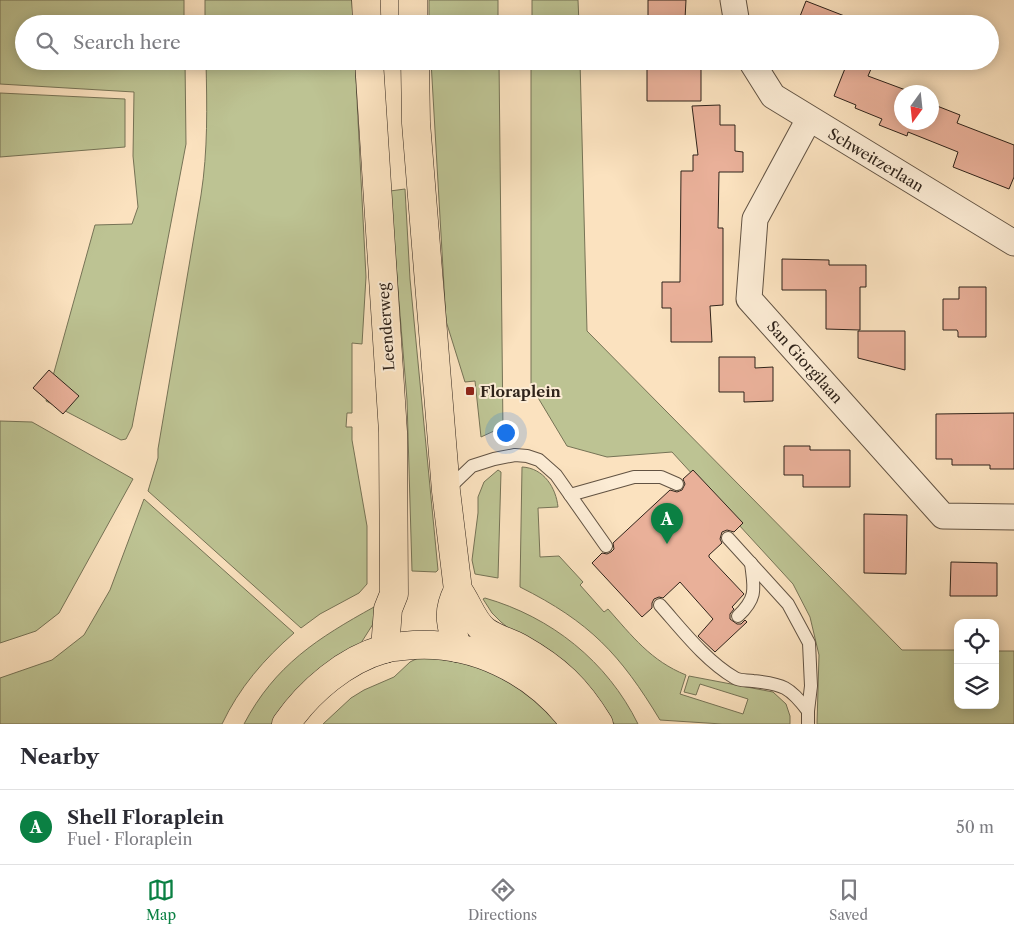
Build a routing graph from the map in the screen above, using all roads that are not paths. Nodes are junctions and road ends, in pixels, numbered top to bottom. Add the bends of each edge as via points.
1 (366, 0) edge
2 (413, 0) edge
3 (733, 0) edge
4 (367, 15) edge
5 (413, 15) edge
6 (736, 15) edge
7 (370, 70) edge
8 (414, 70) edge
9 (757, 70) edge
10 (809, 119) junction
11 (1014, 244) edge
12 (677, 484) dead end
13 (446, 491) junction
14 (570, 495) junction
15 (1014, 517) edge
16 (728, 538) dead end
17 (606, 546) dead end
18 (751, 563) junction
19 (458, 590) junction
20 (660, 605) dead end
21 (738, 616) dead end
22 (394, 648) junction
23 (457, 648) junction
24 (808, 718) edge
25 (286, 724) edge
26 (308, 724) edge
27 (575, 724) edge
28 (599, 724) edge

1 - 4 main road
2 - 5 main road
3 - 6 street
7 - 22 main road, Leenderweg via 393,432 394,594 388,610
8 - 13 main road
9 - 10 street, Schweitzerlaan via 773,96
10 - 11 street, Schweitzerlaan
10 - 15 street, San Giorgilaan via 755,219 749,300 944,516
12 - 14 lane via 660,477 634,477
13 - 14 lane via 472,466 515,455 538,460
13 - 19 main road
14 - 17 lane
16 - 18 lane
18 - 21 lane via 752,598 749,606
18 - 24 lane via 788,604 809,643 811,686
19 - 23 main road via 451,603 450,616
19 - 28 main road via 486,632 546,663 570,684
20 - 24 lane via 737,679 783,686 795,694
22 - 23 main road via 430,644
22 - 25 main road via 362,658 340,671 300,705
22 - 26 main road via 398,659 389,667 340,692
23 - 27 main road via 492,658 528,677 550,695

